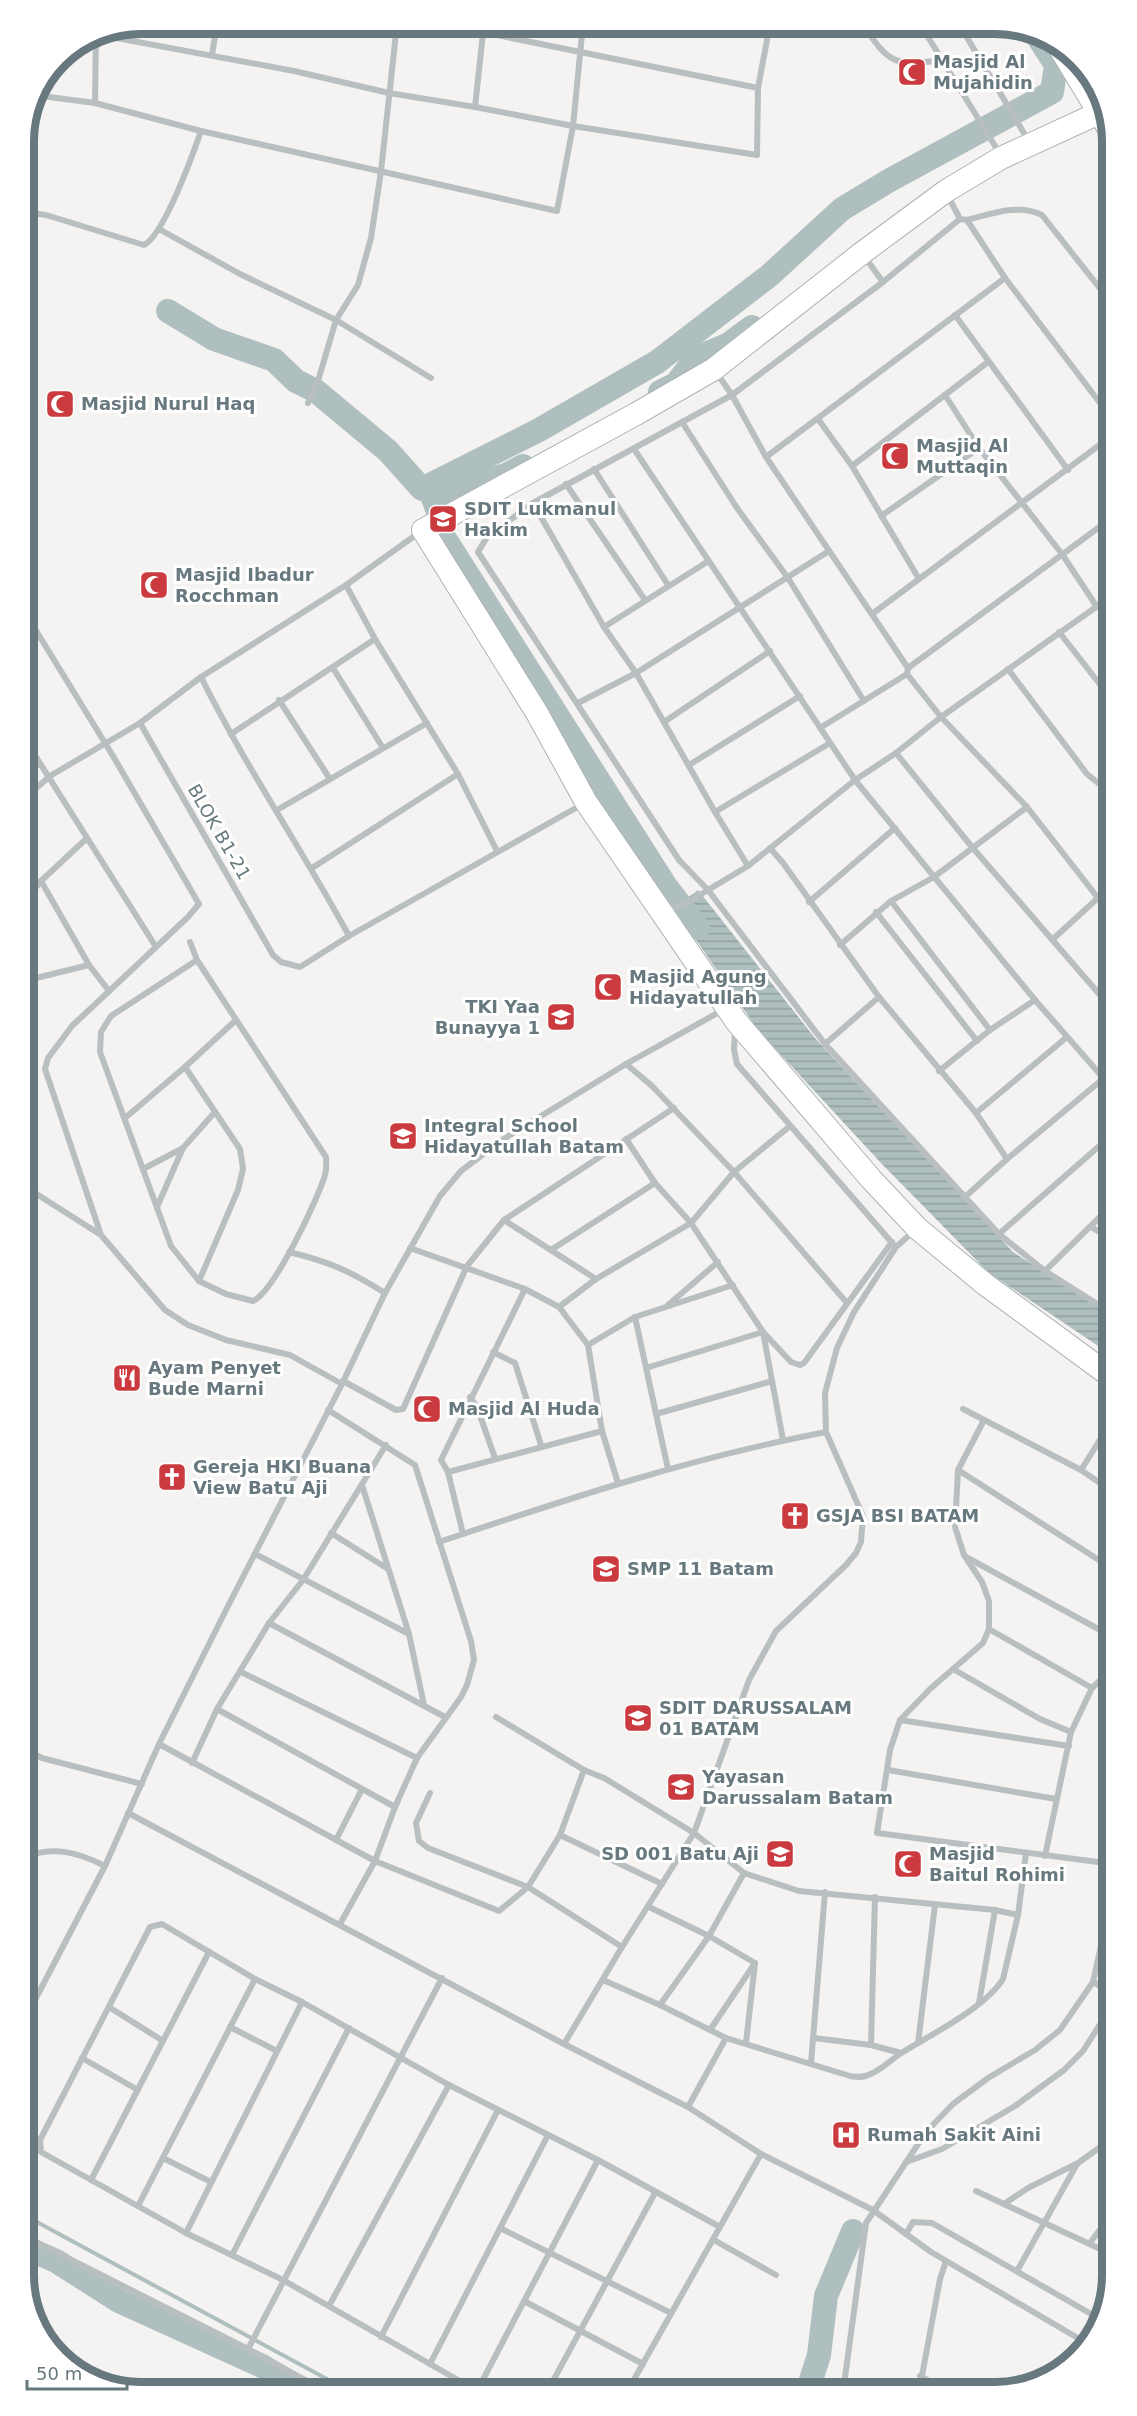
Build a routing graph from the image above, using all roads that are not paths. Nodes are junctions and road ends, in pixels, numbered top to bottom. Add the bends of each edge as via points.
1 (215, 34) edge
2 (396, 34) edge
3 (482, 34) edge
4 (510, 34) edge
5 (581, 35) edge
6 (768, 35) edge
7 (870, 35) edge
8 (927, 35) edge
9 (966, 35) edge
10 (116, 38) edge
11 (96, 45) edge
12 (579, 51) junction
13 (212, 55) junction
14 (943, 60) junction
15 (1079, 75) edge
16 (758, 88) junction
17 (388, 93) junction
18 (45, 96) edge
19 (1093, 97) edge
20 (95, 103) junction
21 (475, 107) junction
22 (1100, 120) edge
23 (573, 126) junction
24 (201, 131) junction
25 (1029, 141) junction
26 (999, 152) junction
27 (381, 171) junction
28 (946, 191) junction
29 (35, 214) edge
30 (963, 219) junction
31 (159, 229) junction
32 (865, 257) junction
33 (1005, 279) junction
34 (881, 280) junction
35 (1102, 290) edge
36 (955, 315) junction
37 (336, 321) junction
38 (988, 362) junction
39 (717, 373) junction
40 (431, 378) dead end
41 (730, 393) junction
42 (945, 395) junction
43 (308, 403) dead end
44 (1102, 406) edge
45 (818, 419) junction
46 (682, 423) junction
47 (1102, 444) edge
48 (979, 448) junction
49 (634, 449) junction
50 (766, 457) junction
51 (852, 466) junction
52 (594, 469) junction
53 (1068, 470) junction
54 (566, 484) junction
55 (533, 503) junction
56 (1023, 503) junction
57 (882, 516) junction
58 (1102, 525) edge
59 (423, 530) junction
60 (829, 551) junction
61 (1062, 554) junction
62 (707, 562) junction
63 (788, 578) junction
64 (919, 579) junction
65 (346, 585) junction
66 (668, 585) junction
67 (645, 600) junction
68 (1102, 603) edge
69 (1097, 607) junction
70 (740, 608) junction
71 (872, 614) junction
72 (604, 627) junction
73 (35, 629) edge
74 (1059, 632) junction
75 (375, 639) junction
76 (770, 651) junction
77 (333, 668) junction
78 (1008, 669) junction
79 (907, 671) junction
80 (636, 673) junction
81 (201, 677) junction
82 (1102, 687) edge
83 (800, 696) junction
84 (279, 700) junction
85 (864, 700) junction
86 (578, 703) junction
87 (941, 717) junction
88 (664, 722) junction
89 (140, 723) junction
90 (427, 723) junction
91 (820, 728) junction
92 (231, 734) junction
93 (830, 743) junction
94 (105, 744) junction
95 (383, 748) junction
96 (896, 753) junction
97 (35, 754) edge
98 (35, 761) edge
99 (689, 765) junction
100 (45, 769) junction
101 (458, 774) junction
102 (50, 776) junction
103 (330, 779) junction
104 (855, 780) junction
105 (1102, 786) edge
106 (35, 790) edge
107 (586, 802) junction
108 (1027, 807) junction
109 (278, 810) junction
110 (715, 812) junction
111 (895, 828) junction
112 (86, 839) junction
113 (770, 848) junction
114 (972, 848) junction
115 (497, 851) junction
116 (748, 866) junction
117 (312, 868) junction
118 (934, 877) junction
119 (41, 881) junction
120 (35, 889) edge
121 (708, 890) junction
122 (1102, 896) edge
123 (1098, 898) junction
124 (891, 901) junction
125 (809, 902) junction
126 (665, 911) junction
127 (876, 912) junction
128 (349, 936) junction
129 (1053, 939) junction
130 (190, 942) dead end
131 (840, 945) junction
132 (156, 947) junction
133 (196, 960) junction
134 (88, 965) junction
135 (35, 978) edge
136 (1102, 987) edge
137 (109, 991) junction
138 (1097, 991) junction
139 (879, 997) junction
140 (1102, 997) edge
141 (1035, 1000) junction
142 (731, 1015) junction
143 (236, 1020) junction
144 (990, 1030) junction
145 (1067, 1036) junction
146 (977, 1041) junction
147 (825, 1044) junction
148 (626, 1064) junction
149 (185, 1067) junction
150 (939, 1071) junction
151 (1102, 1076) edge
152 (1102, 1080) edge
153 (674, 1108) junction
154 (215, 1112) junction
155 (976, 1113) junction
156 (125, 1118) junction
157 (790, 1126) junction
158 (626, 1139) junction
159 (1102, 1144) edge
160 (183, 1148) junction
161 (1007, 1159) junction
162 (143, 1169) junction
163 (734, 1172) junction
164 (656, 1183) junction
165 (35, 1193) edge
166 (965, 1197) junction
167 (157, 1208) junction
168 (1102, 1216) edge
169 (504, 1220) junction
170 (691, 1222) junction
171 (1091, 1227) junction
172 (917, 1228) junction
173 (999, 1234) junction
174 (1102, 1234) edge
175 (101, 1235) junction
176 (894, 1244) junction
177 (410, 1248) junction
178 (551, 1250) junction
179 (289, 1252) junction
180 (718, 1262) junction
181 (467, 1266) junction
182 (1045, 1271) junction
183 (596, 1279) junction
184 (199, 1281) junction
185 (733, 1285) junction
186 (525, 1289) junction
187 (385, 1293) junction
188 (847, 1303) junction
189 (666, 1307) junction
190 (1102, 1307) edge
191 (559, 1308) junction
192 (635, 1317) junction
193 (763, 1332) junction
194 (588, 1345) junction
195 (493, 1352) junction
196 (646, 1368) junction
197 (1102, 1370) edge
198 (772, 1381) junction
199 (342, 1383) junction
200 (470, 1397) junction
201 (963, 1409) dead end
202 (328, 1410) junction
203 (656, 1414) junction
204 (984, 1420) junction
205 (602, 1431) junction
206 (826, 1432) junction
207 (1102, 1437) edge
208 (783, 1440) junction
209 (386, 1445) junction
210 (541, 1445) junction
211 (495, 1458) junction
212 (668, 1469) junction
213 (958, 1470) junction
214 (1081, 1470) junction
215 (448, 1472) junction
216 (618, 1483) junction
217 (1102, 1484) edge
218 (362, 1485) junction
219 (331, 1533) junction
220 (463, 1534) junction
221 (439, 1542) junction
222 (255, 1554) junction
223 (964, 1556) junction
224 (1102, 1562) edge
225 (388, 1569) junction
226 (303, 1580) junction
227 (269, 1623) junction
228 (989, 1629) junction
229 (1102, 1630) edge
230 (409, 1635) junction
231 (953, 1669) junction
232 (241, 1672) junction
233 (1102, 1678) edge
234 (1092, 1688) junction
235 (424, 1706) junction
236 (217, 1709) junction
237 (446, 1717) junction
238 (496, 1717) dead end
239 (900, 1720) junction
240 (1071, 1732) junction
241 (159, 1744) junction
242 (1069, 1746) junction
243 (34, 1754) edge
244 (417, 1758) junction
245 (192, 1764) junction
246 (584, 1770) junction
247 (888, 1770) junction
248 (142, 1784) junction
249 (362, 1789) junction
250 (430, 1793) dead end
251 (1056, 1799) junction
252 (395, 1807) junction
253 (128, 1813) junction
254 (694, 1833) junction
255 (560, 1835) junction
256 (336, 1840) junction
257 (34, 1853) edge
258 (1026, 1854) junction
259 (1045, 1856) junction
260 (375, 1861) junction
261 (1102, 1863) edge
262 (105, 1866) junction
263 (744, 1873) junction
264 (662, 1884) junction
265 (528, 1887) junction
266 (825, 1892) junction
267 (875, 1897) junction
268 (935, 1905) junction
269 (649, 1907) junction
270 (995, 1910) junction
271 (1018, 1915) junction
272 (340, 1924) junction
273 (709, 1936) junction
274 (1102, 1942) edge
275 (622, 1947) junction
276 (209, 1952) junction
277 (755, 1963) junction
278 (255, 1978) junction
279 (442, 1978) junction
280 (603, 1980) junction
281 (1093, 1982) junction
282 (1102, 1987) edge
283 (34, 2002) edge
284 (302, 2002) junction
285 (979, 2003) junction
286 (660, 2005) junction
287 (109, 2007) junction
288 (1102, 2021) edge
289 (230, 2027) junction
290 (350, 2028) junction
291 (710, 2030) junction
292 (726, 2038) junction
293 (814, 2038) junction
294 (163, 2041) junction
295 (746, 2043) junction
296 (918, 2043) junction
297 (564, 2044) junction
298 (871, 2045) junction
299 (277, 2050) junction
300 (901, 2054) junction
301 (82, 2058) junction
302 (399, 2058) junction
303 (811, 2063) junction
304 (448, 2085) junction
305 (138, 2090) junction
306 (688, 2108) junction
307 (498, 2110) junction
308 (548, 2135) junction
309 (1102, 2146) edge
310 (761, 2154) junction
311 (163, 2158) junction
312 (598, 2160) junction
313 (906, 2163) junction
314 (1078, 2163) junction
315 (91, 2180) junction
316 (212, 2181) junction
317 (976, 2191) dead end
318 (655, 2193) junction
319 (1004, 2204) junction
320 (138, 2206) junction
321 (873, 2210) junction
322 (1043, 2224) junction
323 (720, 2227) junction
324 (1102, 2227) edge
325 (500, 2228) junction
326 (186, 2233) junction
327 (906, 2234) junction
328 (714, 2240) junction
329 (34, 2241) edge
330 (1090, 2243) junction
331 (1102, 2250) edge
332 (549, 2253) junction
333 (232, 2255) junction
334 (946, 2261) junction
335 (1017, 2271) junction
336 (776, 2276) dead end
337 (283, 2280) junction
338 (608, 2282) junction
339 (524, 2301) junction
340 (329, 2306) junction
341 (671, 2313) junction
342 (1094, 2316) edge
343 (582, 2330) junction
344 (381, 2337) junction
345 (1080, 2340) edge
346 (250, 2346) junction
347 (430, 2364) junction
348 (643, 2364) junction
349 (920, 2376) junction
350 (309, 2381) edge
351 (461, 2381) edge
352 (483, 2381) edge
353 (553, 2381) edge
354 (633, 2382) edge
355 (844, 2382) edge
356 (920, 2382) edge
357 (931, 2382) edge

1 - 13 street
2 - 17 street
3 - 21 street
4 - 12 street
5 - 12 street
6 - 16 street
7 - 14 street via 890,59
8 - 14 street
9 - 25 street
10 - 13 street
11 - 20 street
12 - 16 street
12 - 23 street
13 - 17 street
14 - 26 street
15 - 19 highway
16 - 23 street via 757,155
17 - 21 street
17 - 27 street
18 - 20 street
20 - 24 street
21 - 23 street
22 - 25 street
23 - 27 street via 557,211
24 - 27 street
24 - 31 street
25 - 26 street
26 - 28 street
27 - 37 street via 371,238 358,285
28 - 30 street
28 - 32 street
29 - 31 street via 144,245
30 - 33 street
30 - 34 street
30 - 35 street via 1019,208 1042,215
31 - 37 street
32 - 34 street
32 - 39 street
33 - 36 street
33 - 44 street
34 - 41 street
36 - 38 street
36 - 45 street
37 - 40 street
37 - 43 street
38 - 42 street
38 - 53 street
39 - 41 street
39 - 59 street
41 - 46 street
41 - 50 street
42 - 48 street
42 - 51 street
45 - 50 street
45 - 51 street
46 - 49 street
46 - 63 street
47 - 53 street
48 - 56 street
48 - 57 street
49 - 52 street
49 - 62 street
50 - 60 street
51 - 57 street
52 - 54 street
52 - 66 street
53 - 56 street
54 - 55 street
54 - 67 street
55 - 72 street
55 - 86 street via 487,537 478,552
56 - 61 street
56 - 64 street
57 - 64 street
58 - 61 street
59 - 65 street
59 - 107 street via 537,713
60 - 63 street
60 - 71 street
61 - 69 street
61 - 79 street
62 - 66 street
62 - 70 street
63 - 70 street
63 - 85 street
64 - 71 street
65 - 75 street
65 - 81 street
66 - 67 street
67 - 72 street
68 - 69 street
69 - 74 street
70 - 76 street
70 - 80 street
71 - 79 street
72 - 80 street
73 - 94 street
74 - 78 street
74 - 82 street
75 - 77 street
75 - 90 street
76 - 83 street
76 - 88 street
77 - 84 street
77 - 95 street
78 - 87 street
78 - 105 street via 1088,774
79 - 85 street
79 - 87 street
80 - 86 street
80 - 88 street
81 - 89 street
81 - 92 street
83 - 91 street
83 - 99 street
84 - 92 street
84 - 103 street
85 - 91 street
86 - 121 street via 679,860
87 - 96 street
87 - 108 street
88 - 99 street
89 - 94 street
89 - 128 street, BLOK B1-21 via 273,955 281,962 300,966
90 - 95 street
90 - 101 street
91 - 93 street
92 - 109 street
93 - 104 street
93 - 110 street
94 - 102 street
94 - 132 street via 199,904
95 - 103 street
96 - 104 street
96 - 114 street
97 - 100 street
98 - 100 street
99 - 110 street
100 - 102 street
101 - 115 street
101 - 117 street
102 - 106 street
102 - 112 street
103 - 109 street
104 - 111 street
104 - 113 street
107 - 115 street
107 - 126 street
108 - 114 street
108 - 123 street
109 - 117 street
110 - 116 street
111 - 118 street
111 - 125 street
112 - 119 street
112 - 132 street
113 - 116 street
113 - 125 street
114 - 118 street
114 - 129 street
115 - 128 street
116 - 121 street
117 - 128 street
118 - 124 street
118 - 141 street
119 - 120 street
119 - 134 street
121 - 126 street
121 - 147 street
122 - 123 street
123 - 129 street
124 - 127 street
124 - 144 street
125 - 131 street
126 - 142 street
127 - 131 street
127 - 146 street
129 - 138 street
130 - 133 street
131 - 139 street
132 - 137 street
133 - 143 street
133 - 156 street via 111,1016 101,1032 100,1052
134 - 135 street
134 - 137 street
136 - 138 street
137 - 175 street via 61,1039 45,1069
138 - 140 street
139 - 147 street
139 - 150 street
141 - 144 street
141 - 145 street
142 - 148 street
142 - 157 street via 737,1064
142 - 172 street
143 - 149 street
143 - 179 street via 326,1156 325,1176
144 - 146 street
145 - 151 street
145 - 155 street
146 - 150 street
147 - 166 street
148 - 153 street
148 - 177 street via 502,1140 461,1171 440,1196
149 - 154 street
149 - 156 street
150 - 155 street
152 - 161 street
153 - 158 street
153 - 163 street
154 - 160 street
154 - 184 street via 240,1149 243,1169 238,1190
155 - 161 street
156 - 162 street
157 - 163 street
157 - 176 street
158 - 164 street
158 - 169 street
159 - 173 street
160 - 162 street
160 - 167 street
161 - 166 street
162 - 167 street
163 - 170 street
163 - 188 street
164 - 170 street
164 - 178 street
165 - 175 street
166 - 173 street
167 - 184 street via 171,1246
168 - 171 street
169 - 178 street
169 - 181 street
170 - 180 street
170 - 183 street
171 - 174 street
171 - 182 street
172 - 176 street
172 - 197 street via 986,1285
173 - 182 street
175 - 199 street via 165,1310 180,1320 226,1340 290,1355
176 - 188 street
176 - 206 street via 837,1348 825,1393
177 - 181 street
177 - 187 street
178 - 183 street
179 - 184 street via 263,1293 253,1301
179 - 187 street via 350,1271
180 - 185 street
180 - 189 street
181 - 186 street
181 - 199 street via 403,1409 396,1410
182 - 190 street
183 - 191 street
185 - 189 street
185 - 193 street
186 - 191 street
186 - 195 street
187 - 199 street
188 - 193 street via 800,1365 791,1362
189 - 192 street
191 - 194 street
192 - 194 street
192 - 196 street
193 - 196 street
193 - 198 street
194 - 205 street
195 - 200 street
195 - 210 street via 516,1363
196 - 203 street
198 - 203 street
198 - 208 street
199 - 202 street
200 - 211 street
200 - 215 street via 441,1460
201 - 204 street
202 - 209 street
202 - 222 street
203 - 212 street
204 - 213 street
204 - 214 street
205 - 210 street
205 - 216 street
206 - 208 street
206 - 254 street via 863,1516 861,1542 846,1565 776,1631 749,1680
207 - 214 street
208 - 212 street
209 - 218 street
209 - 221 street via 415,1465
210 - 211 street
211 - 215 street
212 - 216 street
213 - 223 street via 955,1527
213 - 224 street
214 - 217 street
215 - 220 street
216 - 220 street
218 - 219 street
218 - 225 street
219 - 225 street
219 - 226 street
220 - 221 street
221 - 237 street via 474,1660 468,1684
222 - 226 street
222 - 241 street
223 - 228 street via 982,1582 989,1601
223 - 229 street
225 - 230 street
226 - 227 street
226 - 230 street
227 - 232 street
227 - 235 street
228 - 231 street via 982,1643
228 - 234 street
230 - 235 street
231 - 239 street
231 - 240 street via 1040,1719
232 - 236 street
232 - 244 street
233 - 234 street
234 - 240 street
235 - 237 street
236 - 245 street
236 - 249 street
237 - 244 street
238 - 246 street
239 - 242 street
239 - 247 street
240 - 242 street
241 - 245 street
241 - 248 street
242 - 251 street
243 - 248 street
244 - 252 street
245 - 256 street
246 - 254 street
246 - 255 street
247 - 251 street
247 - 258 street via 877,1833
248 - 253 street
249 - 252 street
249 - 256 street
250 - 265 street via 416,1823 419,1841
251 - 259 street
252 - 260 street
253 - 262 street
253 - 272 street
254 - 263 street
254 - 264 street
255 - 264 street
255 - 265 street
256 - 260 street
257 - 262 street via 65,1851
258 - 259 street
258 - 271 street
259 - 261 street
260 - 265 street via 499,1911
260 - 272 street
262 - 283 street
263 - 266 street via 799,1890
263 - 273 street
264 - 269 street
265 - 275 street
266 - 267 street
266 - 293 street
267 - 268 street
267 - 298 street
268 - 270 street
268 - 296 street
269 - 273 street
269 - 275 street
270 - 271 street
270 - 285 street
271 - 285 street via 1003,1979
272 - 279 street
273 - 277 street
273 - 286 street
274 - 281 street
275 - 280 street
276 - 278 street
276 - 287 street via 162,1924 153,1924
276 - 294 street
277 - 291 street
277 - 295 street
278 - 284 street
278 - 289 street
279 - 297 street
279 - 302 street
280 - 286 street
280 - 297 street
281 - 282 street
281 - 313 street via 1060,2030 953,2104 926,2132
284 - 290 street
284 - 299 street
285 - 296 street
286 - 291 street
287 - 294 street
287 - 301 street
288 - 313 street via 1083,2051 1064,2070 1015,2106 942,2149
289 - 299 street
289 - 311 street
290 - 302 street
290 - 333 street
291 - 292 street
292 - 295 street
292 - 306 street
293 - 298 street
293 - 303 street
294 - 305 street
295 - 303 street
296 - 300 street
297 - 306 street
298 - 300 street
299 - 316 street
300 - 303 street via 876,2072 859,2077
301 - 305 street
301 - 315 street via 39,2148 44,2156
302 - 304 street
302 - 337 street
304 - 307 street
304 - 340 street
305 - 315 street
306 - 310 street
307 - 308 street
307 - 344 street
308 - 312 street
308 - 325 street
309 - 314 street
310 - 321 street
310 - 323 street
311 - 316 street
311 - 320 street
312 - 318 street
312 - 332 street
313 - 321 street
314 - 319 street
314 - 322 street
315 - 320 street
316 - 326 street
317 - 319 street
318 - 323 street
318 - 338 street
319 - 322 street
320 - 326 street
321 - 327 street
321 - 355 street via 861,2244
322 - 330 street
322 - 335 street
323 - 328 street
324 - 330 street
325 - 332 street
325 - 347 street
326 - 333 street
327 - 334 street
327 - 335 street via 913,2222 932,2223
328 - 336 street
328 - 341 street
329 - 346 street
330 - 331 street
332 - 338 street
332 - 339 street
333 - 337 street
334 - 345 street
334 - 349 street
335 - 342 street
337 - 340 street
337 - 346 street
338 - 341 street
338 - 343 street
339 - 343 street
339 - 352 street
340 - 344 street
341 - 348 street
343 - 348 street
343 - 353 street
344 - 347 street
346 - 350 street
347 - 351 street
348 - 354 street
349 - 356 street
349 - 357 street

